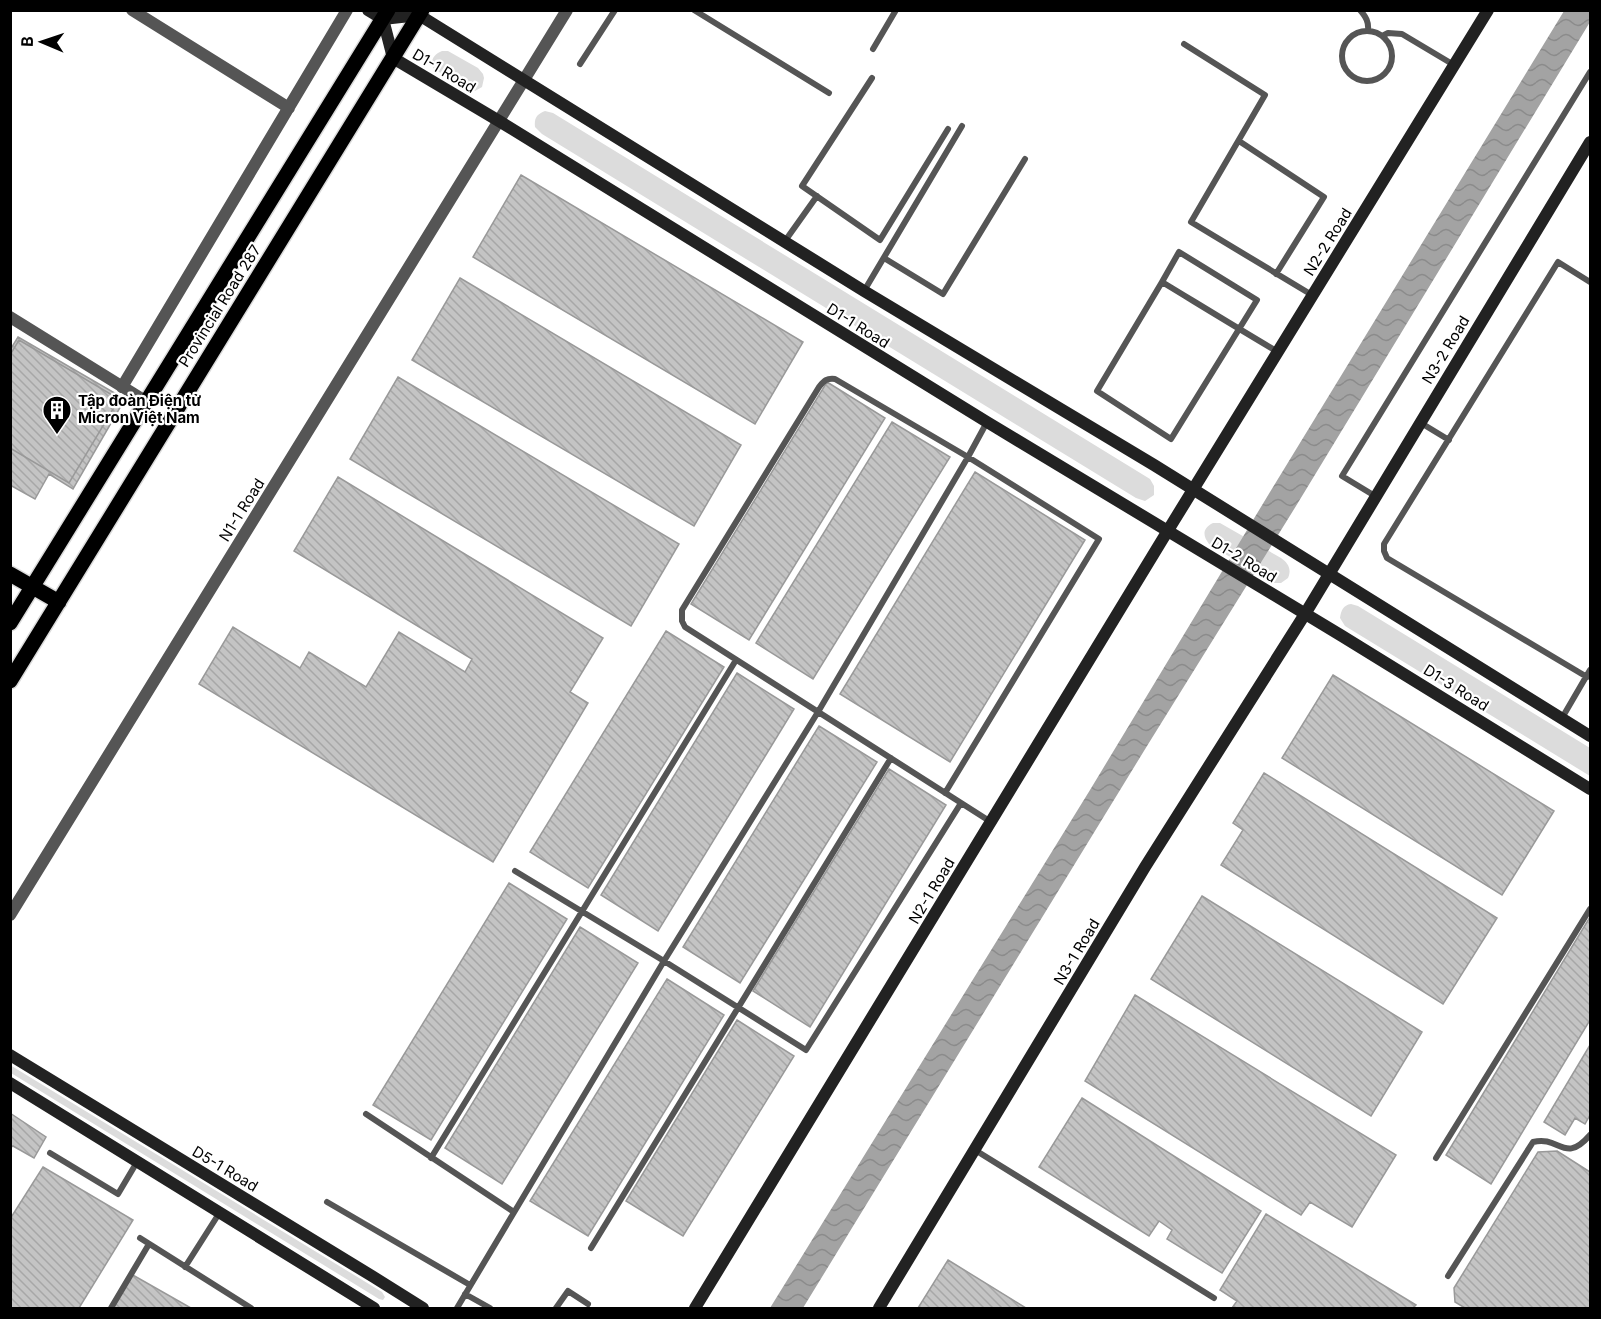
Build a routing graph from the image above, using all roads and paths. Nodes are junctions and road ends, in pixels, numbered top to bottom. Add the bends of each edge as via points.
1 (132, 10) edge
2 (347, 10) edge
3 (368, 10) edge
4 (567, 10) edge
5 (615, 10) edge
6 (694, 10) edge
7 (896, 10) edge
8 (1360, 10) edge
9 (1488, 10) edge
10 (421, 13) edge
11 (385, 15) edge
12 (1368, 31) junction
13 (1382, 36) junction
14 (1184, 44) dead end
15 (873, 49) dead end
16 (393, 58) junction
17 (580, 64) dead end
18 (1454, 66) junction
19 (1590, 72) edge
20 (872, 78) dead end
21 (524, 81) junction
22 (829, 93) dead end
23 (289, 108) junction
24 (499, 121) junction
25 (962, 126) dead end
26 (948, 129) dead end
27 (1239, 141) junction
28 (1590, 142) edge
29 (1025, 159) dead end
30 (817, 196) junction
31 (785, 242) junction
32 (884, 258) junction
33 (1276, 274) junction
34 (1162, 282) junction
35 (1590, 282) edge
36 (864, 291) junction
37 (1313, 296) junction
38 (10, 317) edge
39 (1240, 329) junction
40 (1278, 352) junction
41 (122, 387) junction
42 (147, 402) junction
43 (987, 423) junction
44 (1420, 423) junction
45 (1449, 440) junction
46 (968, 457) junction
47 (1194, 490) junction
48 (1375, 496) junction
49 (1167, 532) junction
50 (10, 574) edge
51 (1330, 574) junction
52 (33, 586) junction
53 (59, 602) junction
54 (1305, 614) junction
55 (10, 623) edge
56 (736, 660) junction
57 (1589, 674) edge
58 (10, 681) edge
59 (818, 712) junction
60 (1562, 718) junction
61 (1590, 736) edge
62 (891, 758) junction
63 (1590, 789) edge
64 (945, 793) junction
65 (961, 803) junction
66 (991, 823) junction
67 (515, 872) dead end
68 (1590, 909) edge
69 (582, 912) junction
70 (10, 915) edge
71 (664, 961) junction
72 (738, 1008) junction
73 (10, 1055) edge
74 (10, 1083) edge
75 (366, 1114) dead end
76 (1590, 1135) edge
77 (975, 1150) junction
78 (50, 1153) dead end
79 (431, 1158) junction
80 (1436, 1158) dead end
81 (138, 1161) junction
82 (327, 1202) dead end
83 (220, 1212) junction
84 (514, 1212) junction
85 (140, 1238) dead end
86 (149, 1244) junction
87 (591, 1248) dead end
88 (185, 1267) junction
89 (1448, 1275) dead end
90 (470, 1285) junction
91 (465, 1294) junction
92 (1214, 1298) dead end
93 (588, 1304) dead end
94 (111, 1308) edge
95 (251, 1308) edge
96 (374, 1308) edge
97 (423, 1308) edge
98 (457, 1308) edge
99 (490, 1308) edge
100 (556, 1308) edge
101 (694, 1308) edge
102 (879, 1308) edge

1 - 23 street
2 - 23 street
3 - 11 street
4 - 21 street, N1-1 Road
5 - 17 lane
6 - 22 lane
7 - 15 lane
8 - 12 lane via 1369,24
9 - 18 street, N2-2 Road
10 - 11 street
10 - 16 main road, Provincial Road 287
10 - 21 street
11 - 16 street, D1-1 Road
11 - 42 main road, Provincial Road 287
12 - 13 lane
12 - 13 lane via 1347,40 1342,55 1346,70 1359,80 1375,80 1387,70 1390,49
13 - 18 lane via 1402,34
14 - 27 lane via 1265,95
16 - 24 street, D1-1 Road
16 - 53 main road, Provincial Road 287
18 - 37 street, N2-2 Road
19 - 48 lane via 1342,476
20 - 30 lane via 802,186
21 - 24 street, N1-1 Road
21 - 31 street
23 - 41 street
24 - 43 street, D1-1 Road
24 - 70 street, N1-1 Road
25 - 32 lane
26 - 30 lane via 880,240
27 - 33 lane via 1324,197
27 - 33 lane via 1191,222
28 - 44 street, N3-2 Road
29 - 32 lane via 943,294
30 - 31 lane
31 - 36 street
32 - 36 lane
33 - 37 lane
34 - 39 lane
34 - 39 lane via 1179,252 1257,300
34 - 39 lane via 1097,391 1171,439
35 - 45 lane via 1558,262
36 - 47 street
37 - 40 street, N2-2 Road
38 - 41 street
39 - 40 lane
40 - 47 street, N2-2 Road
41 - 42 street
42 - 52 main road, Provincial Road 287
43 - 46 lane
43 - 49 street, D1-1 Road
44 - 45 lane
44 - 48 street, N3-2 Road
45 - 57 lane via 1384,544 1387,558
46 - 56 lane via 835,379 824,380 682,610 685,627
46 - 59 lane
46 - 64 lane via 1098,539
47 - 49 street, N2-1 Road
47 - 51 street
48 - 51 street, N3-2 Road
49 - 54 street, D1-2 Road
49 - 66 street, N2-1 Road
50 - 52 main road
51 - 54 street, N3-1 Road
51 - 60 street, D1-3 Road
52 - 53 main road
52 - 55 main road, Provincial Road 287
53 - 58 main road, Provincial Road 287
54 - 63 street, D1-3 Road
54 - 77 street, N3-1 Road via 1145,867
56 - 59 lane
56 - 69 lane
57 - 60 lane
59 - 62 lane
59 - 71 lane
60 - 61 street, D1-3 Road
62 - 64 lane
62 - 72 lane
64 - 65 lane
65 - 66 lane
65 - 72 lane via 806,1050
66 - 101 street, N2-1 Road
67 - 69 lane
68 - 80 lane
69 - 71 lane
69 - 79 lane
71 - 72 lane
71 - 84 lane
72 - 87 lane
73 - 97 street, D5-1 Road
74 - 81 street
75 - 79 lane
76 - 89 lane via 1577,1148 1542,1140 1533,1142
77 - 92 lane
77 - 102 street, N3-1 Road
78 - 81 lane via 118,1194
79 - 84 lane
81 - 83 street
82 - 90 lane
83 - 88 lane
83 - 96 street
84 - 90 lane
85 - 86 lane
86 - 88 lane
86 - 94 lane
88 - 95 lane
90 - 91 lane
91 - 98 lane
91 - 99 lane
93 - 100 lane via 568,1291

